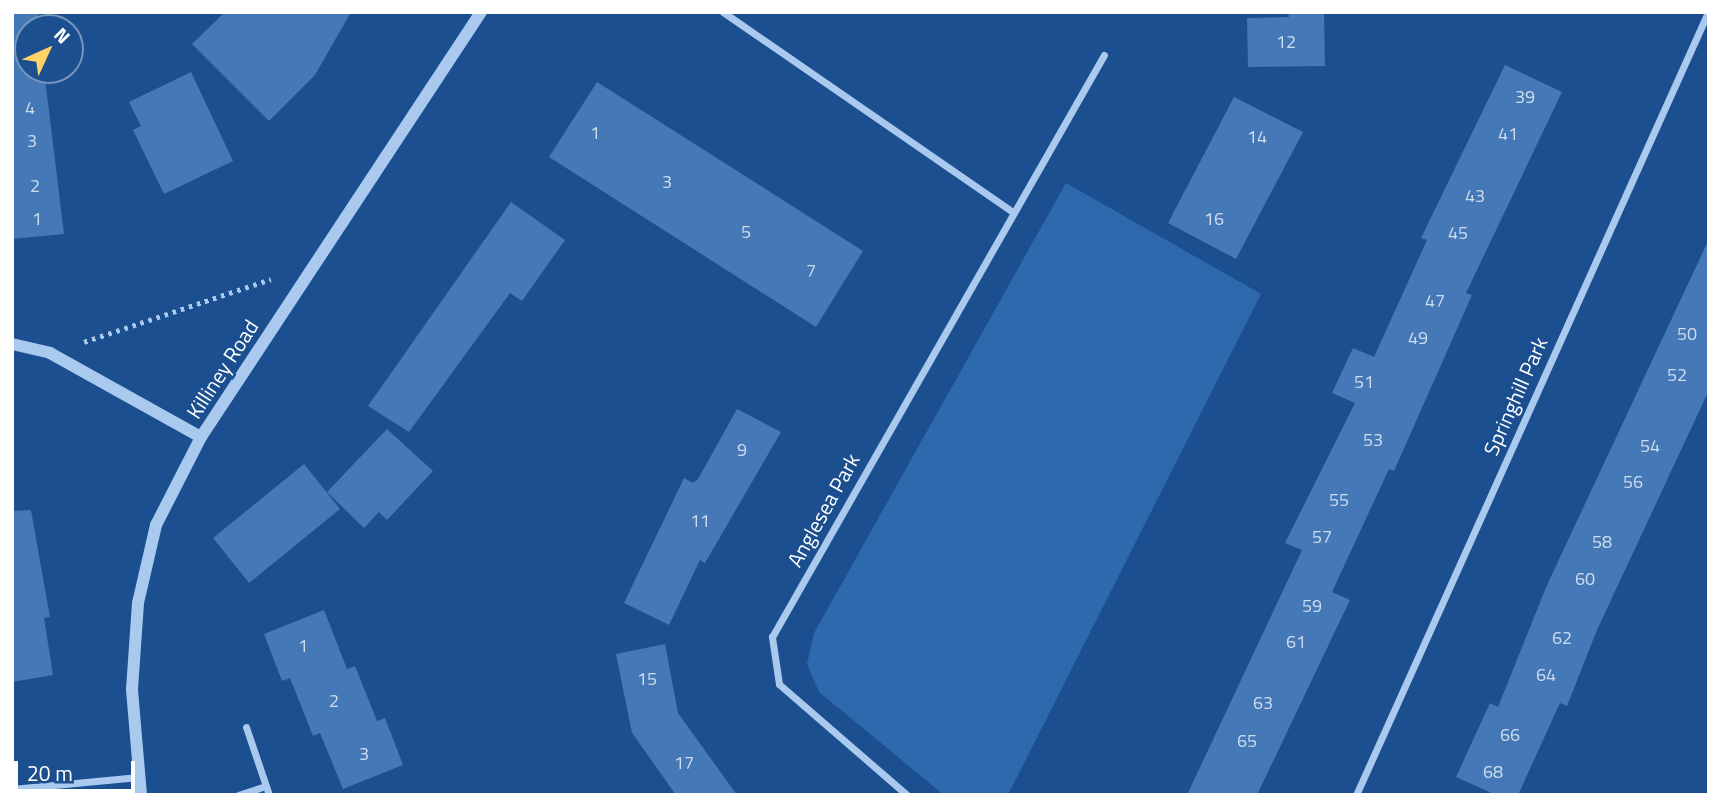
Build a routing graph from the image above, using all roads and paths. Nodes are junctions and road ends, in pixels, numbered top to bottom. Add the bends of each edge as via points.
1 (481, 12) edge
2 (723, 12) edge
3 (1708, 12) edge
4 (1104, 55) dead end
5 (1012, 211) junction
6 (310, 266) junction
7 (12, 344) edge
8 (50, 354) junction
9 (201, 437) junction
10 (246, 727) dead end
11 (138, 777) junction
12 (266, 786) junction
13 (12, 789) edge
14 (141, 795) edge
15 (238, 795) edge
16 (270, 795) edge
17 (908, 795) edge
18 (1356, 795) edge

1 - 6 street, Killiney Road
2 - 5 street
3 - 18 street, Springhill Park
4 - 5 street, Anglesea Park
5 - 17 street, Anglesea Park via 772,637 779,684
6 - 8 path
6 - 9 street, Killiney Road
7 - 8 street
8 - 9 street
9 - 11 street, Killiney Road via 156,525 138,603 132,689
10 - 12 street
11 - 13 street
11 - 14 street, Killiney Road
12 - 15 street
12 - 16 street

